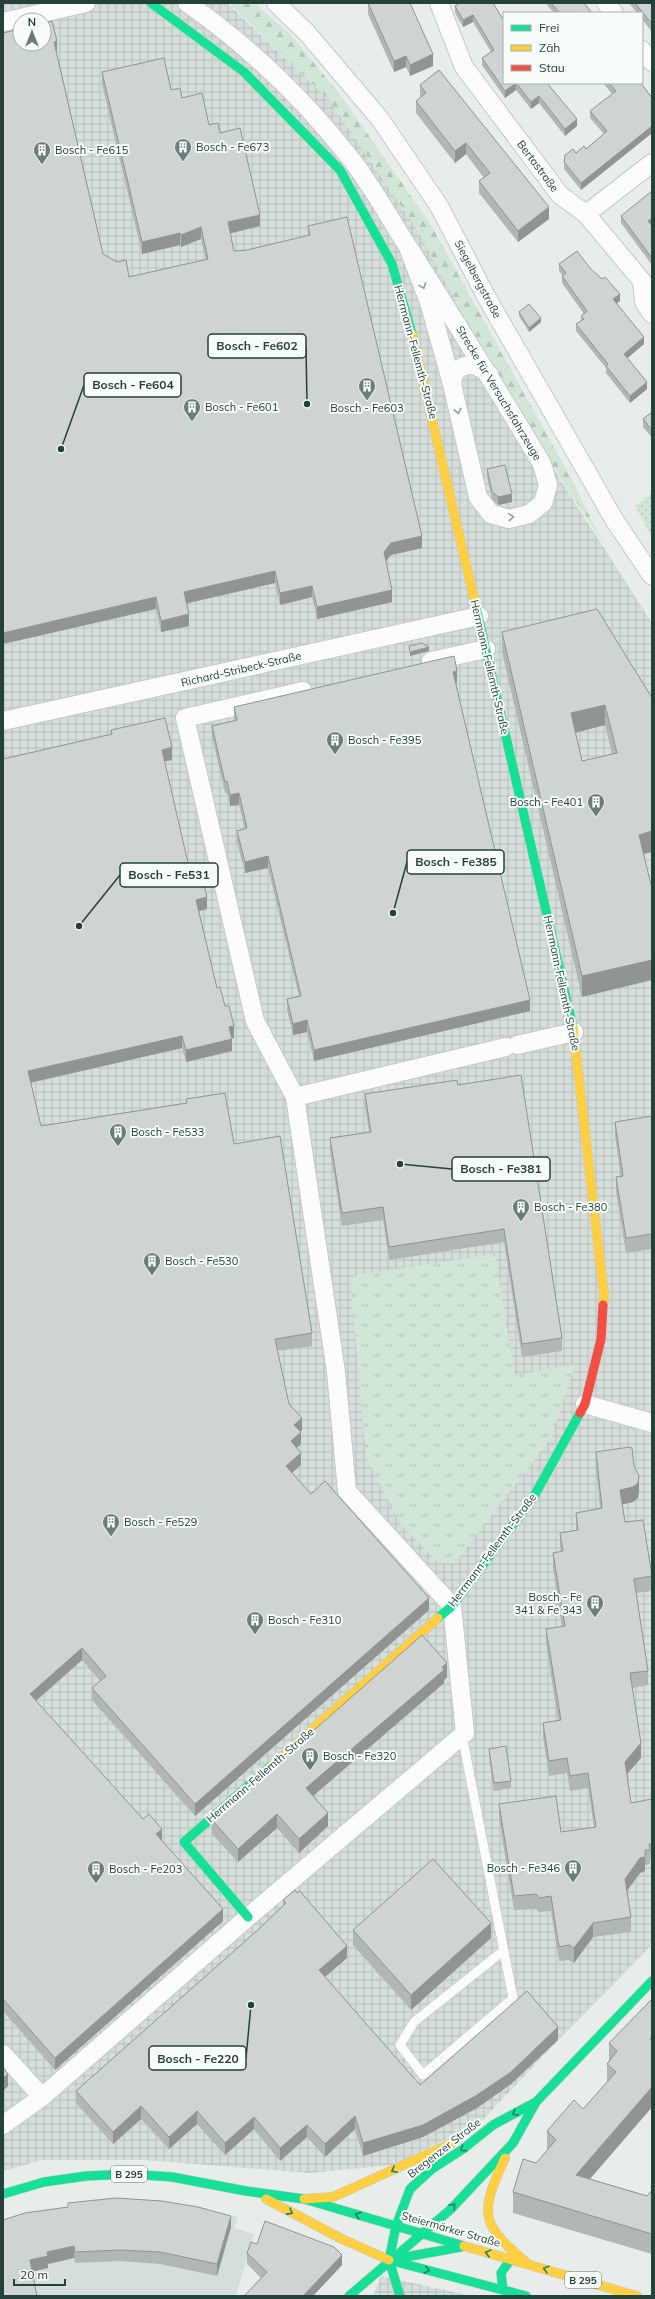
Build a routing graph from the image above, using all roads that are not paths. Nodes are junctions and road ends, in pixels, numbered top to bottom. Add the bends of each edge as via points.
1 (86, 3) edge
2 (151, 3) edge
3 (187, 3) edge
4 (276, 3) edge
5 (439, 3) edge
6 (606, 3) edge
7 (613, 12) edge
8 (3, 22) edge
9 (643, 51) edge
10 (652, 62) edge
11 (652, 162) edge
12 (586, 214) junction
13 (409, 250) junction
14 (652, 314) edge
15 (488, 374) junction
16 (452, 384) junction
17 (652, 576) edge
18 (478, 616) junction
19 (486, 649) junction
20 (417, 665) edge
21 (316, 688) edge
22 (3, 721) edge
23 (574, 1032) junction
24 (295, 1097) junction
25 (585, 1404) junction
26 (652, 1423) edge
27 (452, 1606) junction
28 (462, 1735) junction
29 (248, 1917) junction
30 (503, 1951) junction
31 (652, 1981) edge
32 (3, 2054) edge
33 (42, 2097) junction
34 (536, 2102) junction
35 (3, 2125) edge
36 (493, 2125) junction
37 (513, 2143) junction
38 (256, 2193) junction
39 (3, 2194) edge
40 (304, 2199) junction
41 (396, 2226) junction
42 (425, 2233) junction
43 (465, 2246) junction
44 (511, 2259) junction
45 (389, 2260) junction
46 (530, 2265) junction
47 (503, 2290) junction
48 (349, 2296) edge
49 (400, 2296) edge
50 (526, 2296) edge
51 (637, 2296) edge

1 - 8 street
2 - 18 street, Herrmann-Fellemth-Straße via 244,72 340,170 392,264 420,361
3 - 13 street, Strecke für Versuchsfahrzeuge via 266,67 304,103 348,154
4 - 17 street, Siegelbergstraße via 307,33 380,119 439,206 487,298 611,515
5 - 12 street, Bertastraße via 464,67 560,195
6 - 7 street
9 - 10 street
11 - 12 street
12 - 14 street, Bertastraße via 642,281 644,302
13 - 15 street, Strecke für Versuchsfahrzeuge
13 -> 16 street, Strecke für Versuchsfahrzeuge via 429,302
15 - 16 street via 476,364 464,364 454,372
16 -> 15 street, Strecke für Versuchsfahrzeuge via 478,497 491,514 508,519 529,514 542,503 548,485 542,464
18 - 19 street, Herrmann-Fellemth-Straße
18 - 22 street, Richard-Stribeck-Straße
19 - 20 street
19 - 23 street, Herrmann-Fellemth-Straße
21 - 24 street via 185,718 255,1021
23 - 24 street
23 - 25 street, Herrmann-Fellemth-Straße via 604,1296 601,1339
24 - 27 street via 336,1372 347,1490
25 - 26 street
25 - 27 street, Herrmann-Fellemth-Straße via 533,1498
27 - 28 street via 465,1733
27 - 29 street, Herrmann-Fellemth-Straße via 184,1842
28 - 29 street
28 - 30 lane
29 - 33 street
30 - 30 lane via 513,1998 423,2075 400,2045 414,2022
31 - 34 street, Bregenzer Straße
32 - 33 street
33 - 35 street
34 -> 36 street, Bregenzer Straße
34 - 37 street, Bregenzer Straße
36 -> 40 street via 333,2197
36 -> 41 street, Bregenzer Straße via 432,2169 410,2189
42 -> 37 street, Bregenzer Straße
37 - 46 street via 492,2187 486,2218 492,2231 502,2242
38 - 39 street, Steiermärker Straße / B 295 via 172,2177 124,2174 76,2177
38 - 40 street, Steiermärker Straße / B 295
38 -> 45 street, Steiermärker Straße / B 295 via 342,2239
41 -> 40 street, Steiermärker Straße / B 295
41 - 42 street, Steiermärker Straße / B 295
41 - 45 street, Bregenzer Straße
42 - 43 street, Steiermärker Straße / B 295
42 - 45 street, Bregenzer Straße
44 -> 43 street, Steiermärker Straße / B 295
43 - 45 street
44 - 46 street, Steiermärker Straße / B 295
44 - 47 street via 503,2265 501,2272
45 -> 47 street, Steiermärker Straße
45 - 48 street, Bregenzer Straße
45 - 49 street
51 -> 46 street, Steiermärker Straße / B 295
47 - 50 street, Steiermärker Straße

